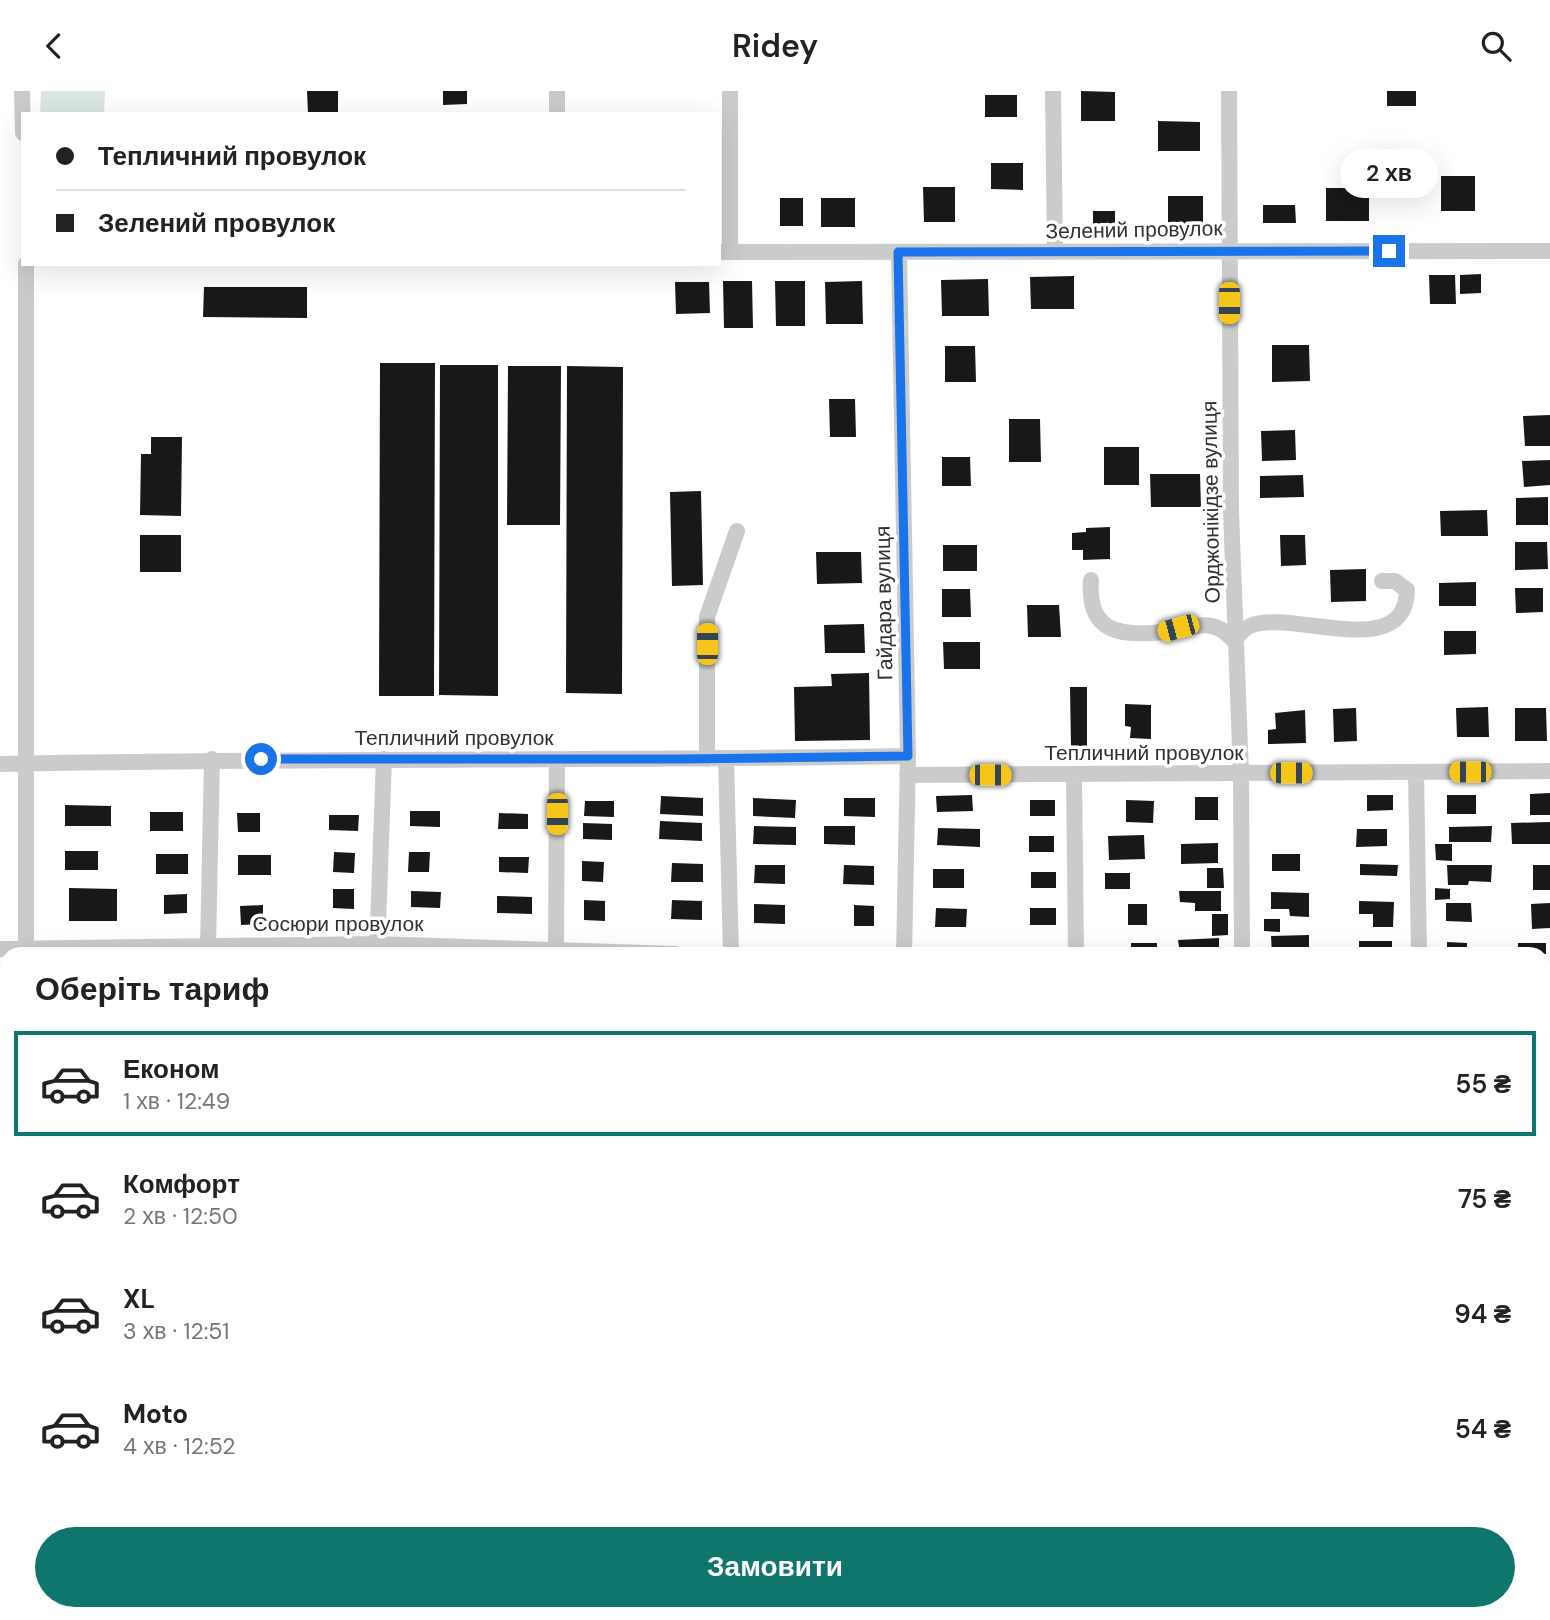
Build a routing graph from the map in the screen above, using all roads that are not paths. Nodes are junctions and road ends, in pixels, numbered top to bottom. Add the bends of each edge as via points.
1 (22, 91) edge
2 (557, 91) edge
3 (730, 91) edge
4 (1053, 91) edge
5 (1229, 91) edge
6 (22, 112) edge
7 (556, 112) edge
8 (1228, 250) junction
9 (1550, 251) edge
10 (725, 252) edge
11 (898, 252) junction
12 (1055, 252) junction
13 (26, 266) edge
14 (737, 531) dead end
15 (1091, 580) dead end
16 (1382, 581) dead end
17 (1234, 641) junction
18 (908, 756) junction
19 (212, 759) junction
20 (384, 759) junction
21 (707, 759) junction
22 (726, 759) junction
23 (557, 760) junction
24 (0, 764) edge
25 (27, 764) junction
26 (1550, 771) edge
27 (1416, 772) junction
28 (1241, 773) junction
29 (1074, 774) junction
30 (907, 775) junction
31 (208, 945) junction
32 (26, 947) edge
33 (156, 947) edge
34 (292, 947) edge
35 (377, 947) edge
36 (556, 947) edge
37 (731, 947) edge
38 (904, 947) edge
39 (1076, 947) edge
40 (1242, 947) edge
41 (1419, 947) edge

1 - 6 street
2 - 7 street
3 - 10 street
4 - 12 street
5 - 8 street, Орджонікідзе вулиця
8 - 9 street, Зелений провулок
8 - 12 street, Зелений провулок
8 - 17 street, Орджонікідзе вулиця
10 - 11 street, Зелений провулок
11 - 12 street, Зелений провулок
11 - 18 street, Гайдара вулиця
13 - 25 street
14 - 21 street via 707,617
15 - 17 street via 1093,612 1115,631 1165,632 1210,626 1224,630
16 - 17 street via 1411,586 1401,613 1388,625 1359,630 1270,623 1253,625
17 - 28 street, Орджонікідзе вулиця
18 - 22 street, Тепличний провулок
18 - 30 street, Гайдара вулиця
19 - 20 street, Тепличний провулок
19 - 25 street, Тепличний провулок
19 - 31 street
20 - 23 street, Тепличний провулок
20 - 35 street
21 - 22 street, Тепличний провулок
21 - 23 street, Тепличний провулок
22 - 37 street
23 - 36 street
24 - 25 street, Тепличний провулок
25 - 32 street
26 - 27 street, Тепличний провулок
27 - 28 street, Тепличний провулок
27 - 41 street
28 - 29 street, Тепличний провулок
28 - 40 street, Орджонікідзе вулиця
29 - 30 street, Тепличний провулок
29 - 39 street
30 - 38 street, Гайдара вулиця
31 - 33 street, Сосюри провулок
31 - 34 street, Сосюри провулок

